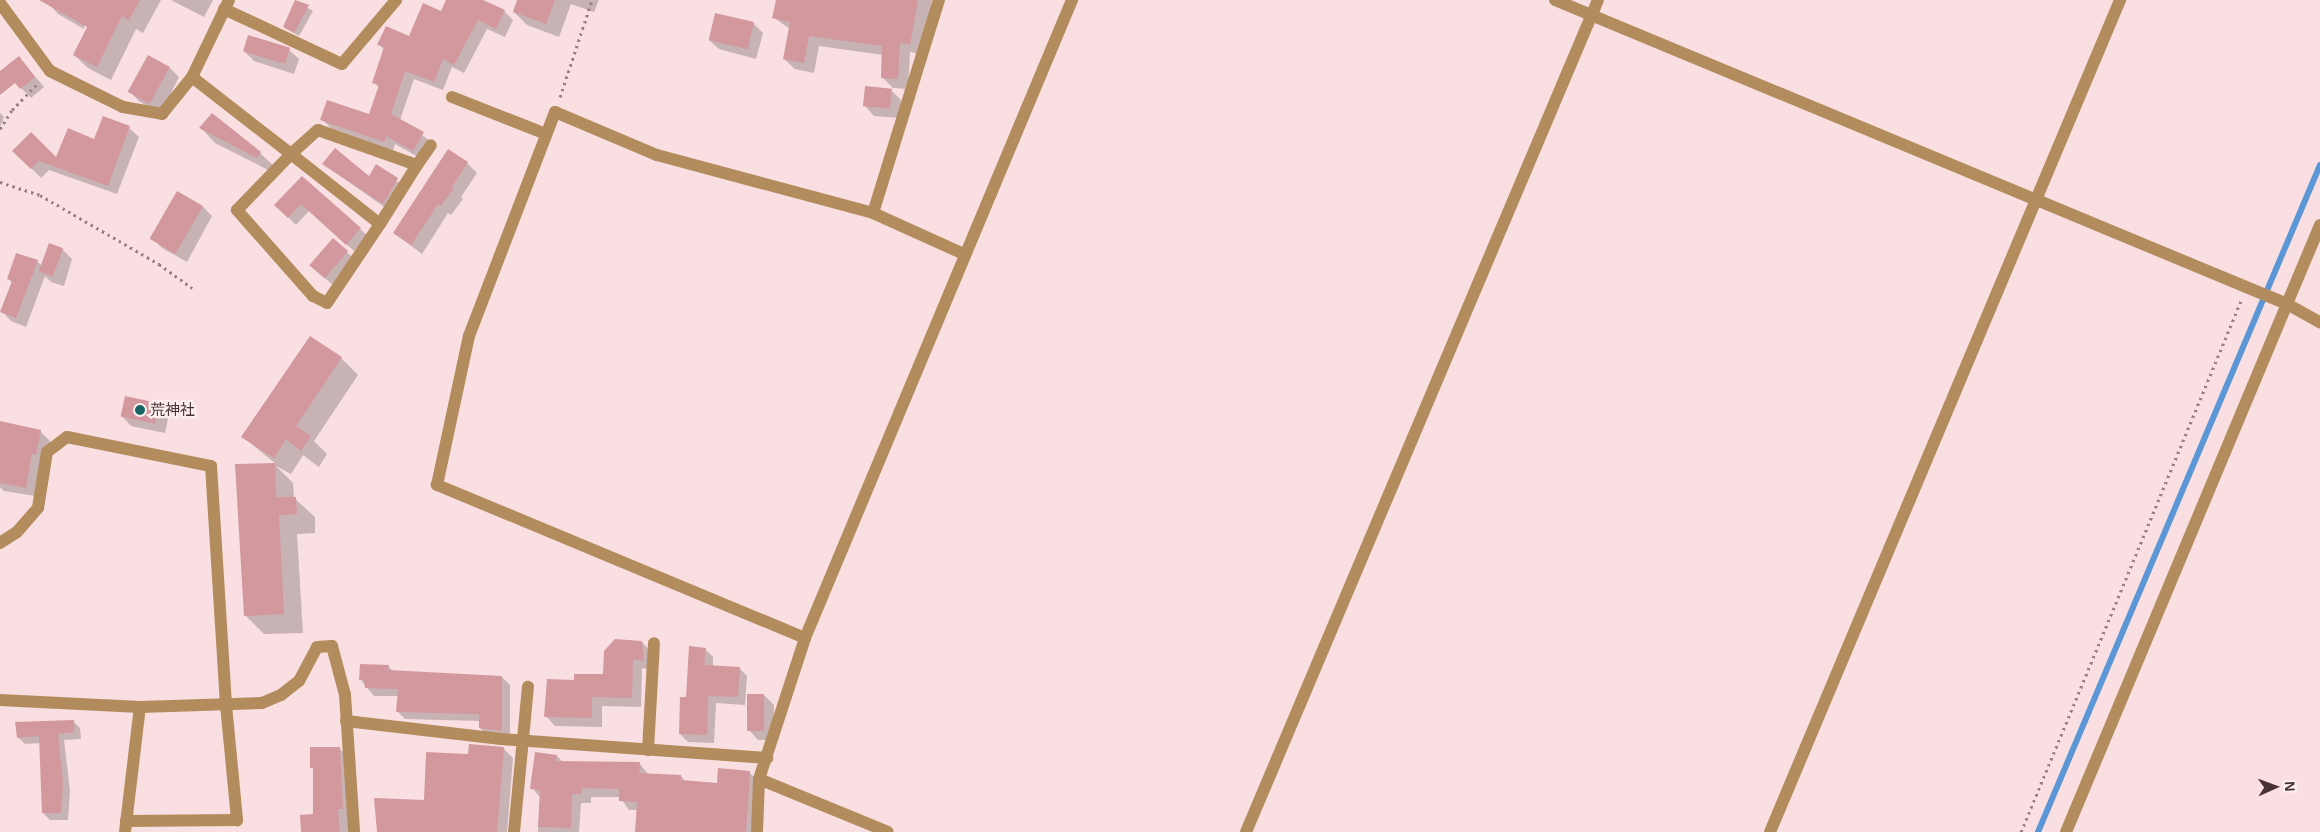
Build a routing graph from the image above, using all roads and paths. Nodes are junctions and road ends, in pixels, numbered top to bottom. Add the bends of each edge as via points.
1 (396, 0) edge
2 (592, 0) edge
3 (939, 0) edge
4 (1072, 0) edge
5 (1555, 0) edge
6 (1598, 0) edge
7 (2120, 0) edge
8 (0, 3) edge
9 (227, 4) edge
10 (1592, 16) junction
11 (50, 71) junction
12 (192, 77) junction
13 (452, 97) dead end
14 (555, 112) junction
15 (0, 129) edge
16 (546, 134) junction
17 (431, 145) dead end
18 (291, 154) junction
19 (417, 165) junction
20 (0, 182) edge
21 (2035, 200) junction
22 (873, 213) junction
23 (380, 224) junction
24 (2320, 225) edge
25 (964, 254) junction
26 (192, 288) dead end
27 (2250, 288) junction
28 (2282, 302) junction
29 (2320, 322) edge
30 (0, 543) edge
31 (805, 638) junction
32 (654, 643) dead end
33 (528, 687) dead end
34 (0, 700) edge
35 (226, 705) junction
36 (140, 707) junction
37 (346, 721) junction
38 (522, 740) junction
39 (648, 750) junction
40 (767, 758) junction
41 (759, 779) junction
42 (126, 826) edge
43 (354, 832) edge
44 (514, 832) edge
45 (757, 832) edge
46 (888, 832) edge
47 (1246, 832) edge
48 (1770, 832) edge
49 (2021, 832) edge
50 (2066, 832) edge

1 - 9 street via 342,64
2 - 14 path
3 - 22 street
4 - 25 street
5 - 10 street
6 - 10 street
7 - 21 street
8 - 11 street
9 - 12 street
10 - 21 street
10 - 47 street
11 - 12 street via 123,107 162,114
11 - 15 path via 12,110
12 - 18 street
13 - 16 street
14 - 16 street
14 - 22 street via 656,155
16 - 31 street via 469,336 437,485
17 - 19 street
18 - 19 street via 318,130
18 - 23 street
18 - 23 street via 237,210 312,296 327,303
19 - 23 street
20 - 26 path via 40,195 159,264
21 - 27 street
21 - 48 street
22 - 25 street
24 - 28 street
25 - 31 street
27 - 28 street
27 - 49 path
28 - 29 street
28 - 50 street
30 - 35 street via 17,532 38,508 47,452 67,437 212,466
31 - 40 street
32 - 39 street
33 - 38 street
34 - 36 street
35 - 36 street
35 - 37 street via 262,703 281,695 299,681 317,647 332,646 345,695
35 - 42 street via 238,820
36 - 42 street
37 - 38 street
37 - 43 street
38 - 39 street
38 - 44 street
39 - 40 street
40 - 41 street
41 - 45 street
41 - 46 street

